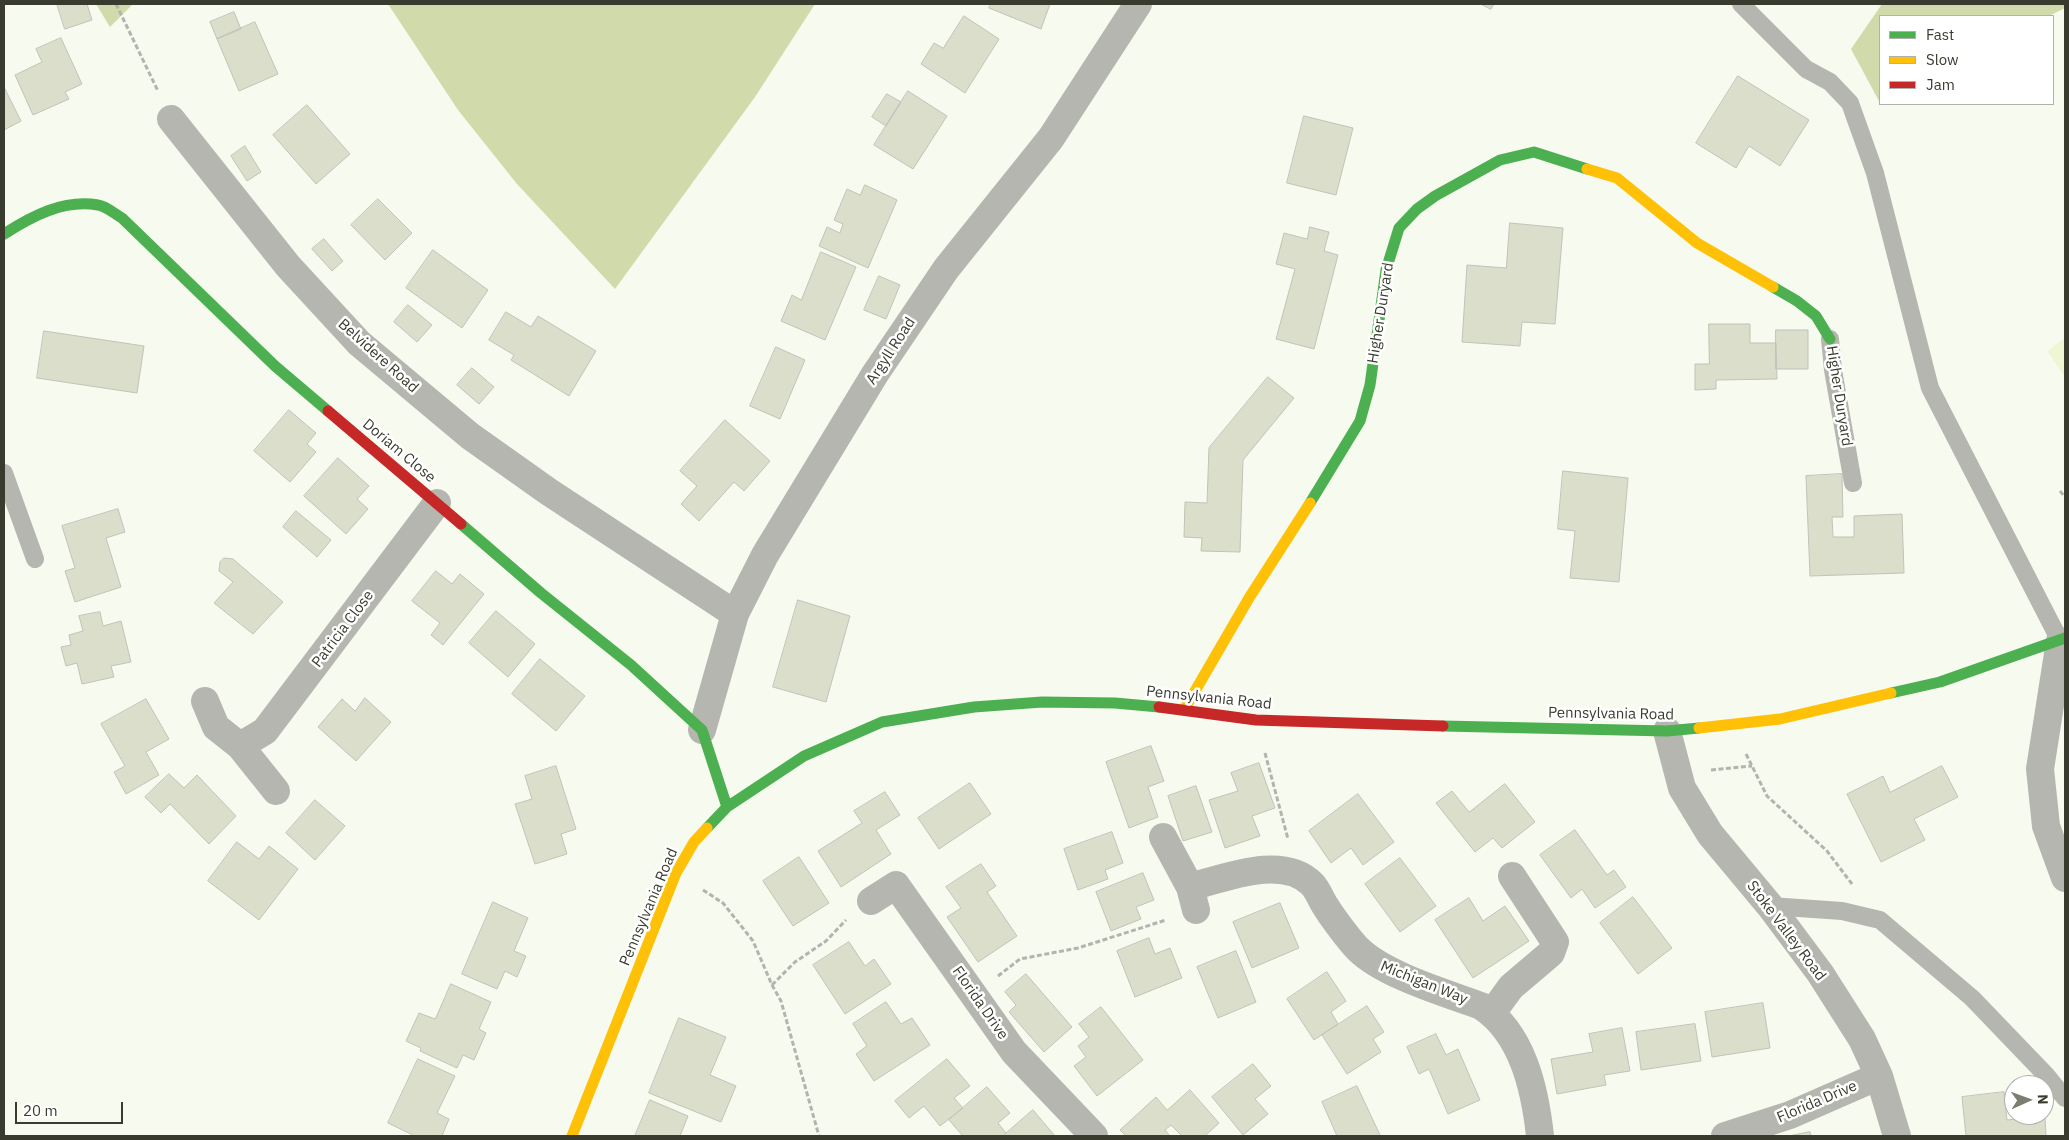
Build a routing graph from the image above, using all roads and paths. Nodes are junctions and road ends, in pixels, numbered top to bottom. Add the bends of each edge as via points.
1 (116, 4) edge
2 (1138, 4) edge
3 (1742, 4) edge
4 (171, 119) joint
5 (4, 234) edge
6 (1830, 338) joint
7 (4, 472) edge
8 (1852, 483) dead end
9 (2060, 491) dead end
10 (2065, 497) edge
11 (438, 503) junction
12 (34, 559) dead end
13 (735, 614) junction
14 (2062, 639) edge
15 (205, 701) dead end
16 (1184, 710) junction
17 (1256, 720) junction
18 (1732, 725) junction
19 (702, 730) junction
20 (1667, 731) junction
21 (240, 746) junction
22 (1752, 766) junction
23 (1678, 773) junction
24 (276, 791) dead end
25 (727, 806) junction
26 (1163, 837) dead end
27 (676, 873) junction
28 (1298, 873) junction
29 (1512, 876) dead end
30 (2065, 878) edge
31 (1193, 899) junction
32 (871, 901) joint
33 (1770, 906) junction
34 (1880, 920) junction
35 (772, 985) junction
36 (974, 995) junction
37 (1492, 1013) junction
38 (1879, 1076) junction
39 (2065, 1098) edge
40 (572, 1136) edge
41 (819, 1136) edge
42 (1094, 1136) edge
43 (1540, 1136) edge
44 (1725, 1136) edge
45 (1896, 1136) edge

1 - 4 path
2 - 13 street, Argyll Road via 1051,138 946,269 876,374 766,555
3 - 14 lane via 1806,69 1830,82 1850,103 1874,173 1930,388
4 - 13 street, Belvidere Road via 288,266 358,343 470,436
5 - 11 street, Doriam Close via 26,220 68,204 100,205 122,218 275,366
6 - 8 lane, Higher Duryard
6 - 16 street, Higher Duryard via 1816,316 1697,243 1617,178 1534,152 1500,160 1441,192 1417,209 1399,228 1386,270 1370,384 1360,421 1249,598
7 - 12 lane
9 - 10 path
11 - 19 street, Doriam Close via 541,593 631,665
11 - 21 street, Patricia Close via 265,732
13 - 19 street, Argyll Road
14 - 18 street, Pennsylvania Road via 1940,682 1780,719
14 - 30 street via 2040,769 2046,826
15 - 21 street via 216,727
16 - 17 street, Pennsylvania Road
16 - 25 street, Pennsylvania Road via 1115,703 1042,702 882,722 804,756
17 - 20 street, Pennsylvania Road
17 - 28 path
18 - 20 street, Pennsylvania Road
18 - 22 path
19 - 25 street, Doriam Close
20 - 23 street, Stoke Valley Road
21 - 24 street
22 - 23 path
22 - 34 path via 1767,796 1827,851
23 - 33 street, Stoke Valley Road via 1682,788 1710,834
25 - 27 street, Pennsylvania Road via 694,842
26 - 31 street
27 - 35 path via 723,903 753,941
27 - 40 street, Pennsylvania Road
28 - 31 street via 1276,868 1257,870
28 - 37 street, Michigan Way via 1313,885 1326,909 1357,949 1378,965
29 - 37 street via 1555,942 1551,953 1510,987
31 - 36 path via 1078,948 1020,959
32 - 35 path via 847,918 826,941 795,962
32 - 36 street, Florida Drive via 896,885
33 - 34 lane via 1842,911
33 - 38 street, Stoke Valley Road via 1826,982 1862,1039
34 - 39 lane via 1972,998
35 - 41 path via 781,1001
36 - 42 street, Florida Drive via 1014,1052
37 - 43 street, Michigan Way via 1505,1028 1524,1062 1537,1107
38 - 44 street, Florida Drive via 1790,1114
38 - 45 street, Stoke Valley Road

